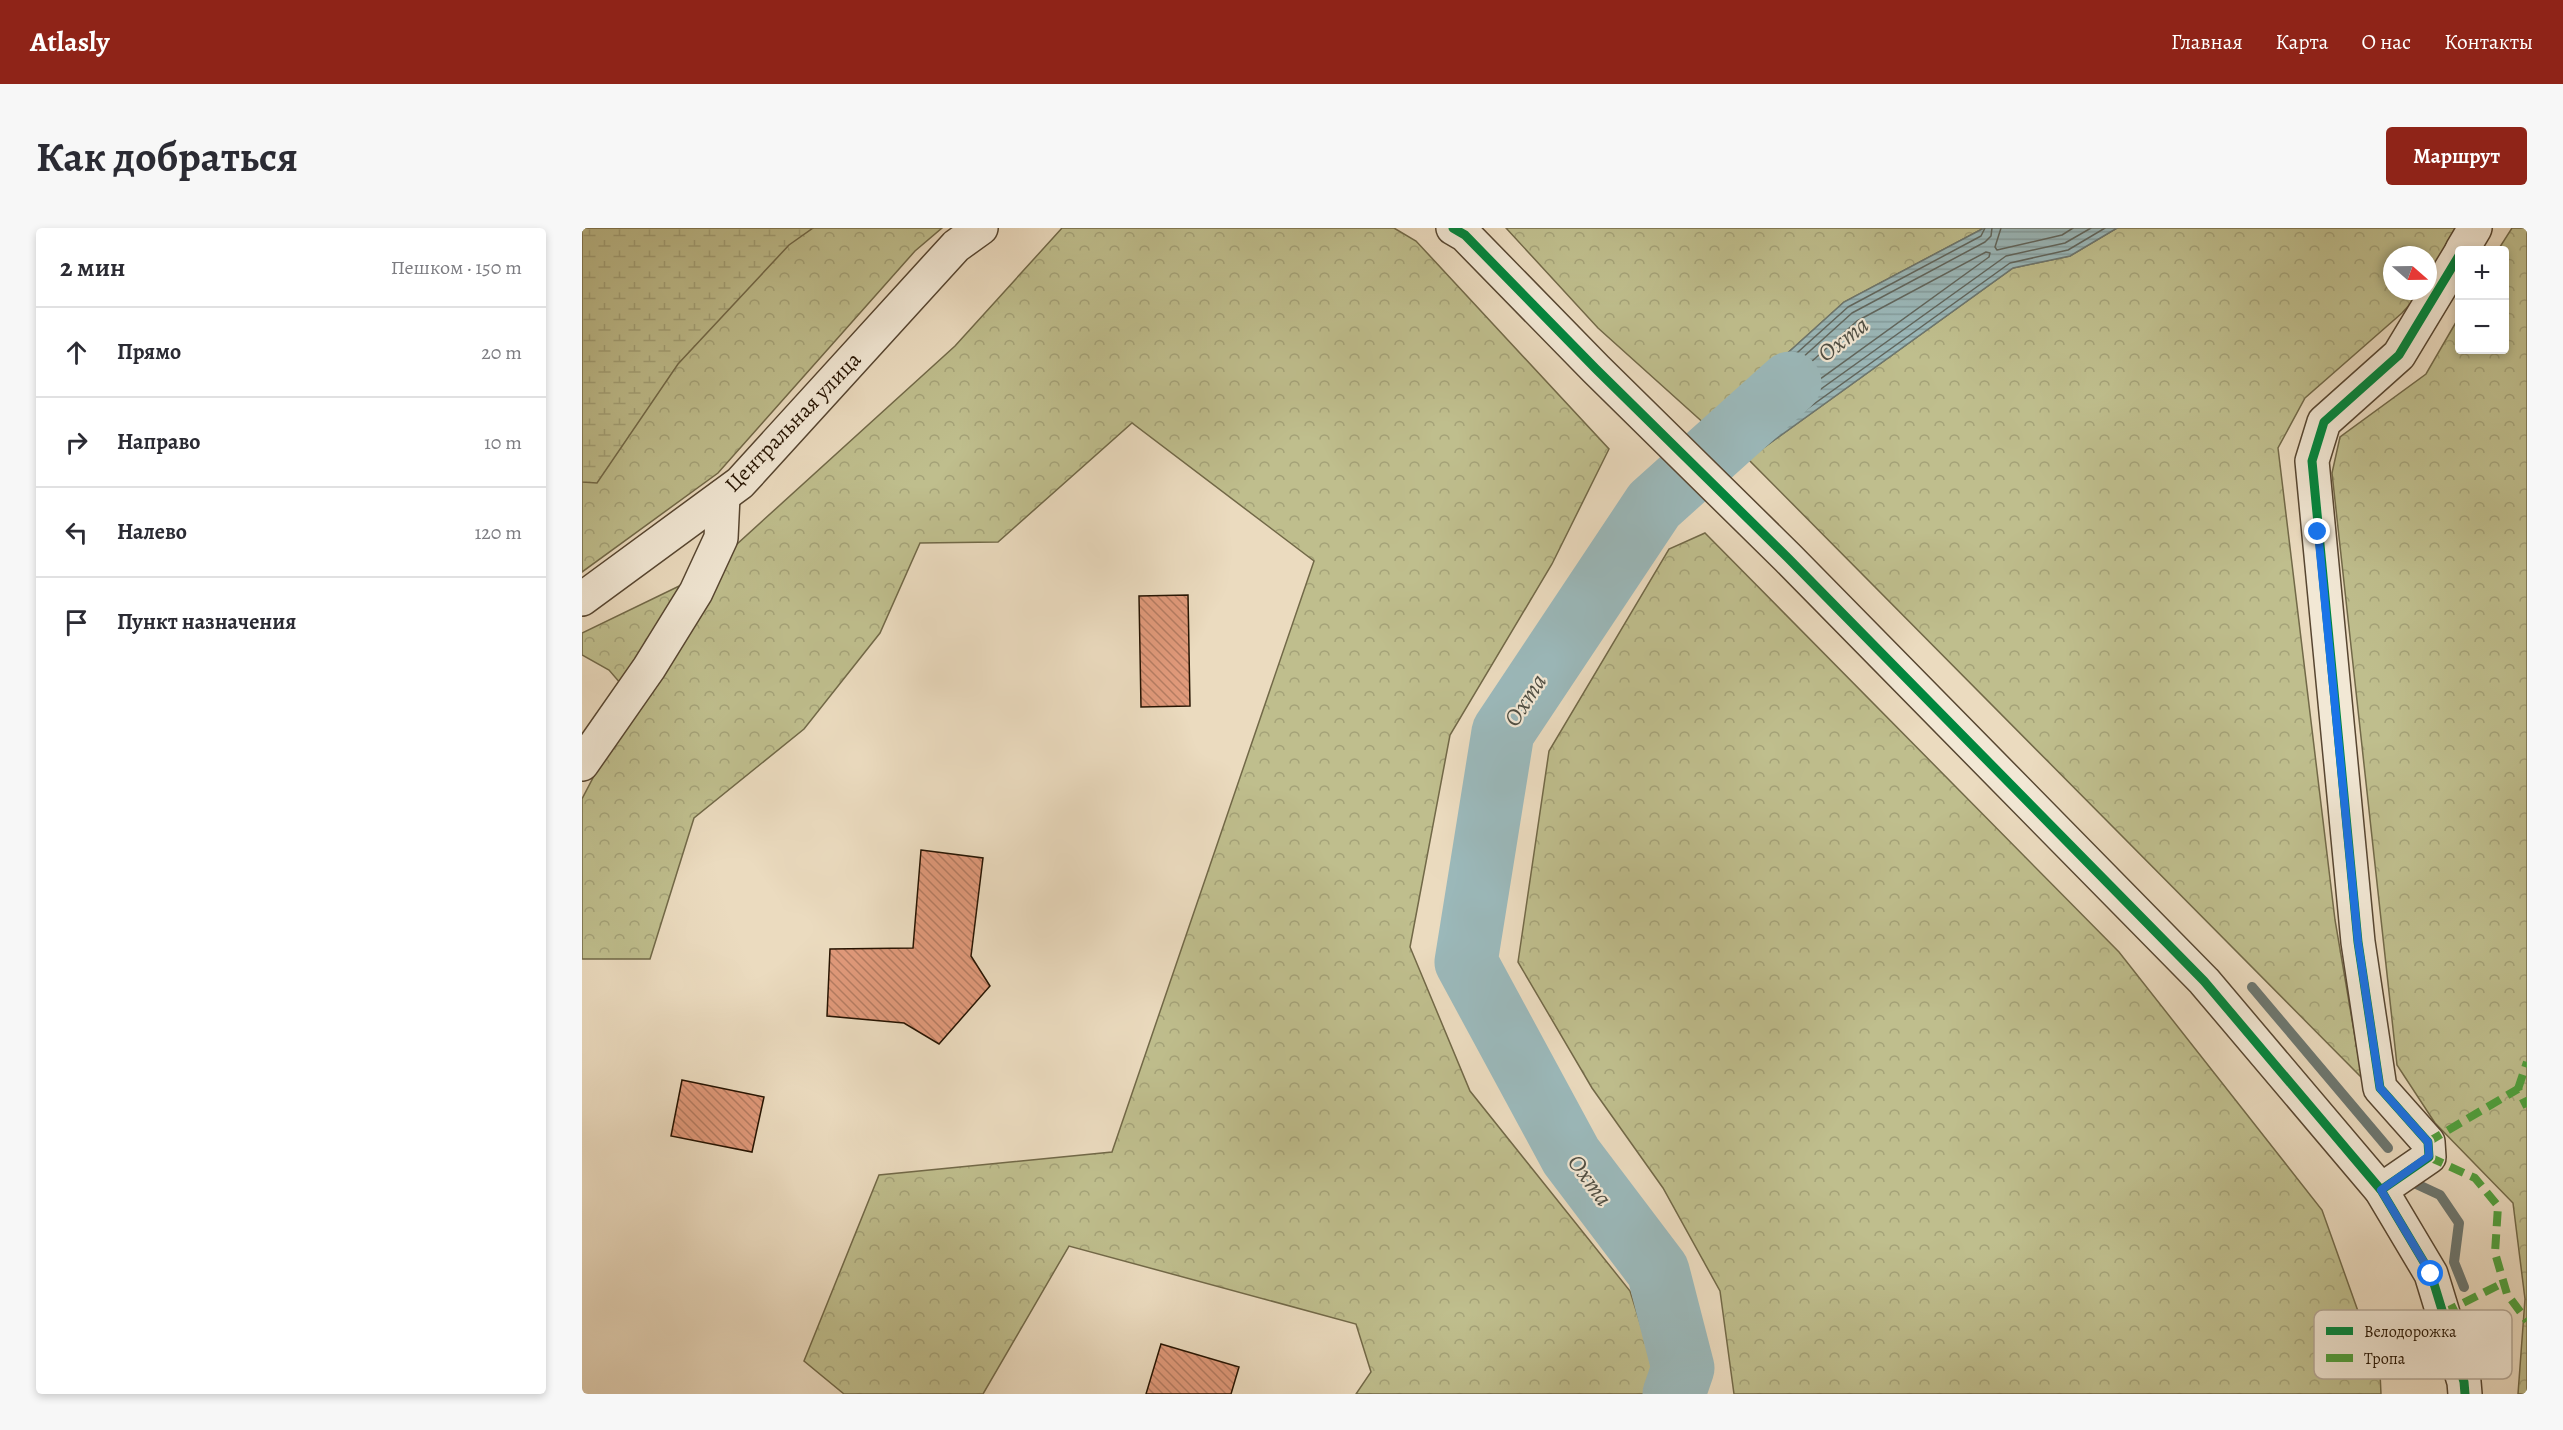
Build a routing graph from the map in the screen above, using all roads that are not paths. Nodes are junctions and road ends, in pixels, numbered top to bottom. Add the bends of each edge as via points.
1 (2475, 228) edge
2 (1458, 230) edge
3 (969, 237) edge
4 (2464, 246) edge
5 (2455, 263) edge
6 (723, 496) junction
7 (582, 599) edge
8 (582, 764) edge
9 (2381, 1190) junction
10 (2442, 1310) edge
11 (2463, 1379) edge
12 (2465, 1394) edge

1 - 4 street
2 - 9 street via 2204,981
3 - 6 street, Центральная улица via 740,483
5 - 9 street via 2399,355 2324,422 2313,461 2358,942 2380,1088 2428,1142 2429,1156
6 - 7 street, Центральная улица
6 - 8 street via 721,538 696,592
9 - 10 street via 2431,1274
11 - 12 street

